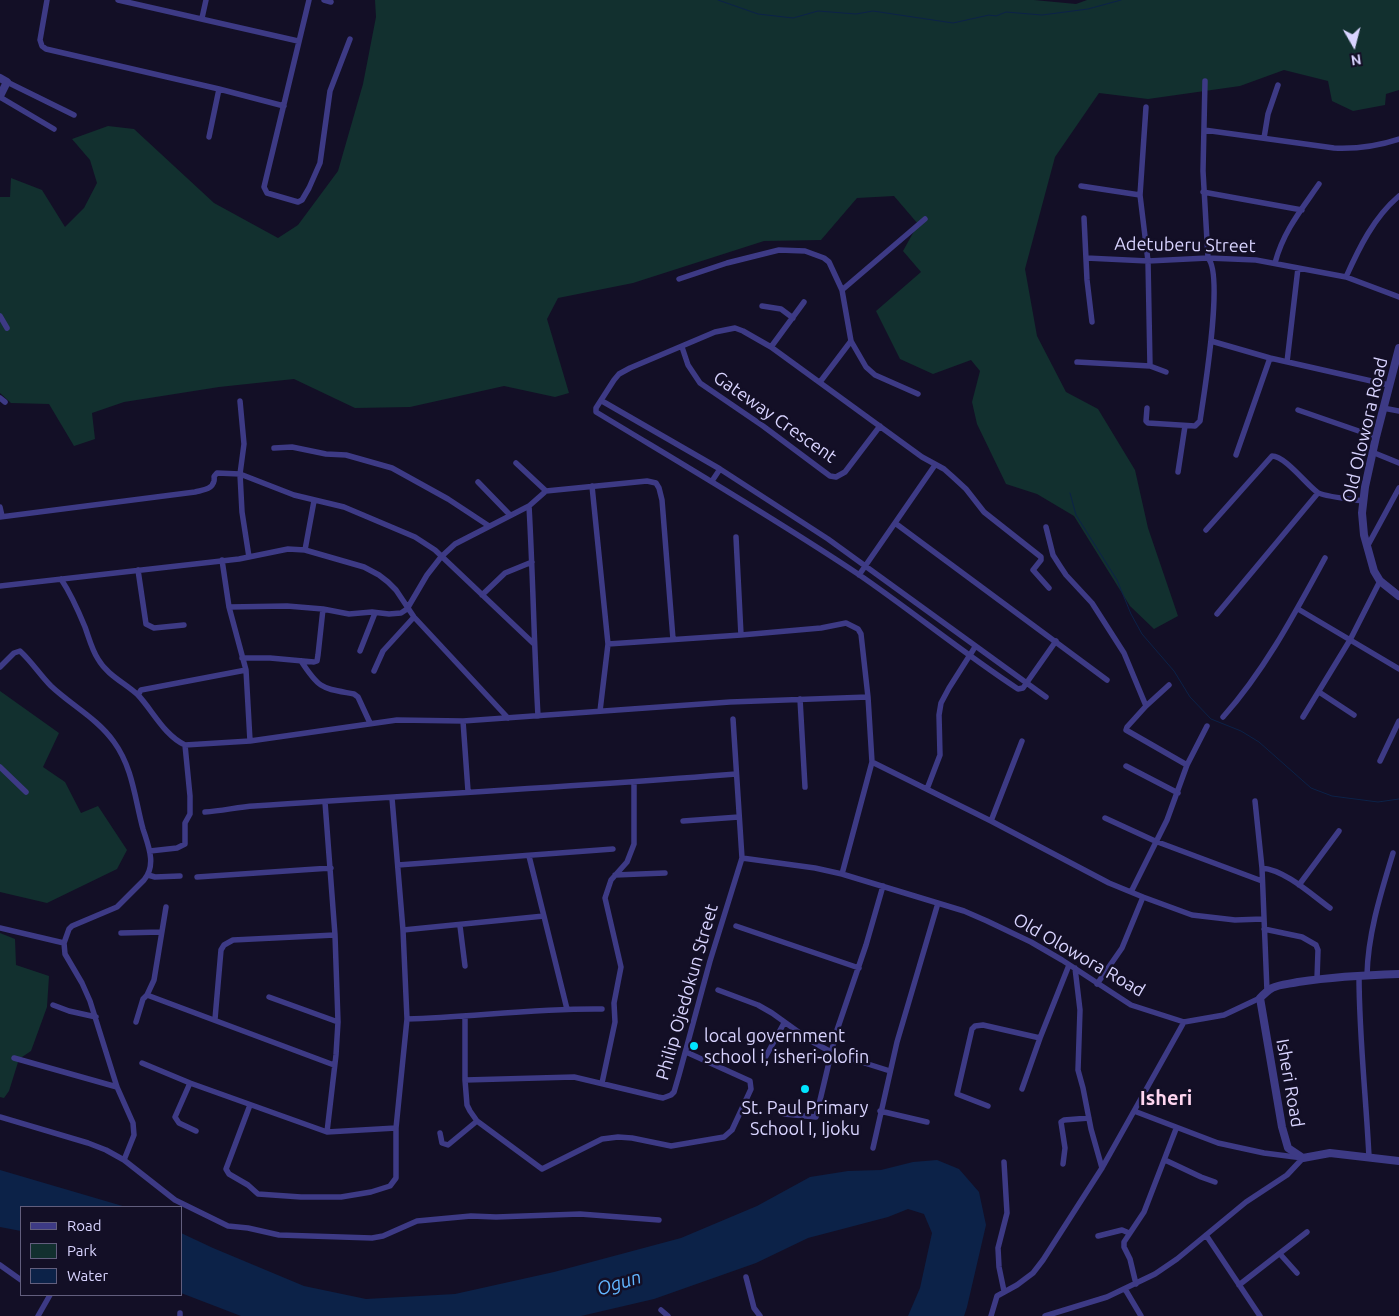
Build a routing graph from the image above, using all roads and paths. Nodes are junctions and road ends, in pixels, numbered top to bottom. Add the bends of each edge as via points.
1 (47, 0) edge
2 (118, 0) edge
3 (206, 0) edge
4 (309, 0) edge
5 (324, 0) edge
6 (331, 2) dead end
7 (202, 18) junction
8 (350, 39) dead end
9 (298, 41) junction
10 (3, 80) edge
11 (1205, 81) dead end
12 (1278, 84) dead end
13 (219, 89) junction
14 (0, 96) edge
15 (284, 106) junction
16 (1146, 107) dead end
17 (74, 115) dead end
18 (54, 129) dead end
19 (1204, 130) junction
20 (209, 137) dead end
21 (1264, 138) junction
22 (1399, 139) edge
23 (1320, 184) dead end
24 (1081, 186) dead end
25 (1203, 192) junction
26 (1140, 195) junction
27 (1399, 196) edge
28 (1302, 210) junction
29 (1084, 218) dead end
30 (924, 219) dead end
31 (1086, 258) junction
32 (1208, 258) junction
33 (1148, 261) junction
34 (1275, 263) junction
35 (1298, 268) junction
36 (1346, 277) junction
37 (679, 279) dead end
38 (842, 290) junction
39 (1399, 297) edge
40 (804, 302) dead end
41 (762, 306) dead end
42 (0, 316) edge
43 (793, 318) junction
44 (1092, 322) dead end
45 (7, 328) dead end
46 (851, 341) junction
47 (1211, 341) junction
48 (682, 347) junction
49 (771, 347) junction
50 (1399, 348) edge
51 (1270, 358) junction
52 (1398, 358) edge
53 (1077, 362) dead end
54 (1287, 362) junction
55 (1150, 366) junction
56 (1166, 372) dead end
57 (820, 382) junction
58 (1389, 385) junction
59 (918, 394) dead end
60 (240, 401) dead end
61 (602, 401) junction
62 (1147, 408) dead end
63 (1383, 408) junction
64 (1298, 410) dead end
65 (1399, 411) edge
66 (880, 426) junction
67 (1185, 426) junction
68 (1376, 437) junction
69 (274, 448) dead end
70 (1372, 452) junction
71 (1236, 456) dead end
72 (1399, 463) edge
73 (516, 464) dead end
74 (935, 465) junction
75 (720, 469) junction
76 (1178, 472) dead end
77 (240, 474) junction
78 (712, 481) junction
79 (478, 482) dead end
80 (592, 486) junction
81 (1399, 488) edge
82 (546, 491) junction
83 (1318, 493) junction
84 (314, 501) junction
85 (1362, 501) junction
86 (529, 506) junction
87 (0, 507) edge
88 (1, 516) edge
89 (510, 516) junction
90 (895, 523) junction
91 (489, 526) junction
92 (1046, 527) dead end
93 (1206, 530) dead end
94 (736, 536) dead end
95 (1367, 548) junction
96 (304, 550) junction
97 (249, 557) junction
98 (441, 557) junction
99 (1325, 558) dead end
100 (222, 560) junction
101 (532, 562) junction
102 (865, 566) junction
103 (138, 570) junction
104 (859, 575) junction
105 (61, 579) junction
106 (1380, 581) junction
107 (0, 586) edge
108 (1050, 588) dead end
109 (482, 595) junction
110 (1399, 596) edge
111 (229, 607) junction
112 (323, 609) junction
113 (407, 609) junction
114 (1298, 609) junction
115 (375, 613) junction
116 (1217, 614) dead end
117 (414, 617) junction
118 (184, 625) dead end
119 (741, 635) junction
120 (673, 639) junction
121 (1350, 640) junction
122 (1056, 641) junction
123 (533, 643) junction
124 (608, 644) junction
125 (975, 647) junction
126 (360, 651) dead end
127 (969, 657) junction
128 (242, 658) junction
129 (301, 661) junction
130 (0, 667) edge
131 (1399, 669) edge
132 (246, 670) junction
133 (374, 671) dead end
134 (1107, 680) dead end
135 (1027, 682) junction
136 (1169, 686) dead end
137 (1319, 692) junction
138 (138, 695) junction
139 (868, 697) junction
140 (1046, 697) dead end
141 (800, 699) junction
142 (1146, 706) junction
143 (600, 710) junction
144 (1354, 715) dead end
145 (538, 716) junction
146 (1223, 717) dead end
147 (1303, 717) dead end
148 (508, 718) junction
149 (733, 719) dead end
150 (1399, 721) edge
151 (463, 722) junction
152 (370, 723) junction
153 (1207, 726) dead end
154 (250, 741) junction
155 (1022, 741) dead end
156 (185, 745) junction
157 (1380, 761) dead end
158 (872, 762) junction
159 (1187, 765) junction
160 (1126, 766) dead end
161 (0, 767) edge
162 (736, 774) junction
163 (634, 782) junction
164 (805, 787) dead end
165 (927, 789) junction
166 (26, 792) dead end
167 (468, 792) junction
168 (1178, 793) junction
169 (392, 798) junction
170 (1255, 801) dead end
171 (326, 802) junction
172 (205, 812) dead end
173 (739, 817) junction
174 (1105, 818) dead end
175 (683, 821) dead end
176 (991, 821) junction
177 (1339, 831) dead end
178 (1155, 842) junction
179 (613, 850) dead end
180 (150, 851) junction
181 (1393, 853) dead end
182 (529, 856) junction
183 (742, 858) junction
184 (398, 865) junction
185 (331, 868) junction
186 (1262, 868) junction
187 (665, 873) dead end
188 (842, 874) junction
189 (615, 875) junction
190 (148, 876) junction
191 (180, 876) dead end
192 (197, 877) dead end
193 (1262, 881) junction
194 (1299, 885) junction
195 (883, 886) junction
196 (1131, 892) junction
197 (1143, 897) junction
198 (938, 903) junction
199 (166, 907) dead end
200 (1330, 908) dead end
201 (544, 916) junction
202 (1263, 919) junction
203 (460, 926) junction
204 (736, 926) dead end
205 (0, 928) edge
206 (1264, 929) junction
207 (403, 930) junction
208 (161, 932) junction
209 (121, 933) dead end
210 (335, 935) junction
211 (64, 943) junction
212 (466, 966) dead end
213 (1072, 966) junction
214 (859, 968) junction
215 (1399, 974) edge
216 (1363, 975) junction
217 (1317, 979) junction
218 (1098, 984) junction
219 (718, 990) dead end
220 (1267, 991) junction
221 (147, 995) junction
222 (269, 997) dead end
223 (1260, 998) junction
224 (53, 1005) dead end
225 (567, 1009) junction
226 (602, 1009) dead end
227 (96, 1017) junction
228 (465, 1017) junction
229 (215, 1019) junction
230 (407, 1019) junction
231 (136, 1022) dead end
232 (338, 1022) junction
233 (1184, 1022) junction
234 (784, 1023) junction
235 (1040, 1038) junction
236 (686, 1052) junction
237 (833, 1053) junction
238 (14, 1058) dead end
239 (765, 1058) dead end
240 (142, 1063) dead end
241 (334, 1065) junction
242 (890, 1071) junction
243 (465, 1080) junction
244 (602, 1083) junction
245 (190, 1084) junction
246 (117, 1087) junction
247 (1022, 1090) dead end
248 (250, 1105) junction
249 (988, 1106) dead end
250 (880, 1111) junction
251 (1134, 1111) junction
252 (784, 1114) dead end
253 (0, 1117) edge
254 (1089, 1118) junction
255 (477, 1121) junction
256 (927, 1122) dead end
257 (396, 1128) junction
258 (1176, 1129) junction
259 (196, 1131) dead end
260 (327, 1132) junction
261 (440, 1133) dead end
262 (873, 1148) dead end
263 (1369, 1157) junction
264 (1303, 1158) junction
265 (124, 1160) junction
266 (1165, 1160) junction
267 (1399, 1161) edge
268 (1004, 1162) dead end
269 (1063, 1164) dead end
270 (1102, 1168) junction
271 (1215, 1182) dead end
272 (659, 1220) dead end
273 (1307, 1232) dead end
274 (1129, 1233) junction
275 (1206, 1235) junction
276 (1098, 1236) dead end
277 (1280, 1254) junction
278 (0, 1264) edge
279 (1297, 1273) dead end
280 (746, 1277) dead end
281 (20, 1279) edge
282 (1136, 1284) junction
283 (1239, 1284) junction
284 (1125, 1289) junction
285 (1004, 1291) junction
286 (46, 1296) edge
287 (661, 1310) dead end
288 (38, 1316) edge
289 (668, 1316) edge
290 (760, 1316) edge
291 (991, 1316) edge
292 (1045, 1316) edge
293 (1141, 1316) edge
294 (1260, 1316) edge

1 - 13 street via 40,40 46,49
2 - 7 street
3 - 7 street
4 - 9 street
5 - 6 street
7 - 9 street
8 - 15 street via 330,91 320,163 306,194 298,202 264,190
9 - 15 street
10 - 14 street
10 - 17 street
11 - 19 street
12 - 21 street
13 - 15 street
13 - 20 street
14 - 18 street
16 - 26 street
19 - 21 street
19 - 25 street
21 - 22 street via 1347,148
23 - 28 street
24 - 26 street
25 - 28 street
25 - 32 street
26 - 33 street
27 - 36 street via 1365,238
28 - 34 street via 1285,234
29 - 31 street
30 - 38 street
31 - 33 street, Adetuberu Street
31 - 44 street
32 - 33 street, Adetuberu Street
32 - 34 street, Adetuberu Street
32 - 47 street via 1214,272
33 - 55 street
34 - 35 street, Adetuberu Street
35 - 36 street, Adetuberu Street
35 - 54 street
36 - 39 street, Adetuberu Street
37 - 38 street via 727,262 779,250 797,250 829,262
38 - 46 street
40 - 43 street
41 - 43 street via 781,309
42 - 45 street
43 - 49 street
46 - 57 street
46 - 59 street via 866,367 876,375
47 - 51 street
47 - 67 street via 1199,423
48 - 49 street via 715,332 735,328
48 - 61 street via 619,374
48 - 66 street, Gateway Crescent via 688,365 700,383 830,476 845,472
49 - 57 street
50 - 52 street, Old Olowora Road
51 - 54 street
51 - 71 street
52 - 58 street, Old Olowora Road
53 - 55 street
54 - 58 street
55 - 56 street
57 - 66 street
58 - 63 street, Old Olowora Road
60 - 77 street via 244,444
61 - 75 street
61 - 78 street via 596,412
62 - 67 street via 1148,423
63 - 65 street
63 - 68 street, Old Olowora Road
64 - 68 street
66 - 74 street
67 - 76 street
68 - 70 street, Old Olowora Road
69 - 91 street via 292,447 346,455 392,468
70 - 72 street
70 - 85 street, Old Olowora Road
73 - 82 street
74 - 90 street
74 - 108 street via 966,489 984,512 1040,556 1041,560 1033,570
75 - 78 street
75 - 102 street
77 - 84 street
77 - 88 street via 217,473 211,487 195,492
77 - 97 street
78 - 104 street
79 - 89 street
80 - 82 street
80 - 120 street via 647,481 656,483 659,488
80 - 124 street
81 - 95 street
82 - 86 street
83 - 85 street
83 - 93 street via 1294,470 1272,456
83 - 116 street
84 - 96 street
84 - 98 street via 344,507 404,532 427,544
85 - 95 street, Old Olowora Road
86 - 89 street
86 - 101 street
87 - 88 street
89 - 91 street
90 - 102 street
90 - 122 street
91 - 98 street via 464,539
92 - 142 street via 1060,566 1092,603 1124,653
94 - 119 street
95 - 106 street, Old Olowora Road
96 - 97 street via 288,548
96 - 113 street via 379,575 396,590
97 - 100 street
98 - 109 street
98 - 113 street
99 - 114 street
100 - 103 street
100 - 111 street
101 - 109 street via 505,573
101 - 123 street
102 - 104 street
102 - 125 street
103 - 105 street
103 - 118 street via 146,624 154,628
104 - 127 street
105 - 107 street
105 - 138 street via 78,610 98,660
106 - 110 street, Old Olowora Road
106 - 121 street
109 - 123 street
111 - 112 street
111 - 128 street
112 - 115 street via 349,614
112 - 129 street via 317,661
113 - 115 street via 395,614
113 - 117 street
114 - 121 street
114 - 146 street via 1243,695
115 - 126 street
117 - 133 street via 383,651
117 - 148 street
119 - 120 street
119 - 139 street via 846,623 853,625 861,634
120 - 124 street
121 - 131 street
121 - 137 street
122 - 134 street
122 - 135 street
123 - 145 street
124 - 143 street
125 - 127 street
125 - 135 street
127 - 135 street via 1018,689
127 - 165 street via 941,703 940,755
128 - 129 street
128 - 132 street
129 - 152 street via 314,681 323,687 358,697
130 - 180 street via 20,651 50,685 115,743 133,783
132 - 138 street via 141,690
132 - 154 street
135 - 140 street
136 - 142 street
137 - 144 street
137 - 147 street
138 - 156 street via 170,734
139 - 141 street
139 - 158 street
141 - 143 street
141 - 164 street
142 - 159 street via 1127,727 1128,732
143 - 145 street
145 - 148 street
148 - 151 street
149 - 162 street, Philip Ojedokun Street
150 - 157 street
151 - 152 street via 397,720
151 - 167 street
152 - 154 street
153 - 159 street
154 - 156 street
155 - 176 street
156 - 180 street via 190,814 185,823 185,844
158 - 165 street
158 - 188 street
159 - 168 street
160 - 168 street
161 - 166 street
162 - 163 street
162 - 173 street, Philip Ojedokun Street
163 - 167 street
163 - 189 street via 634,844 627,862
165 - 176 street
167 - 169 street
168 - 178 street
169 - 171 street
169 - 184 street
170 - 186 street
171 - 172 street
171 - 185 street
173 - 175 street
173 - 183 street, Philip Ojedokun Street
174 - 178 street
176 - 196 street
177 - 194 street
178 - 193 street
178 - 196 street
179 - 182 street
180 - 190 street
181 - 216 street
182 - 184 street
182 - 201 street
183 - 188 street, Old Olowora Road
183 - 236 street, Philip Ojedokun Street
184 - 207 street
185 - 192 street
185 - 210 street
186 - 193 street
186 - 194 street via 1272,869
187 - 189 street
188 - 195 street, Old Olowora Road
189 - 244 street via 605,898 621,967 614,1002 615,1022
190 - 191 street
190 - 211 street via 117,907 72,926
193 - 202 street
194 - 200 street
195 - 198 street, Old Olowora Road
195 - 214 street
196 - 197 street
197 - 202 street via 1192,915 1234,920
197 - 218 street via 1122,948
198 - 213 street, Old Olowora Road via 987,921
198 - 242 street
199 - 208 street
201 - 203 street
201 - 225 street
202 - 206 street
203 - 207 street
203 - 212 street
204 - 214 street
205 - 211 street
206 - 217 street via 1302,937 1316,945
206 - 220 street
207 - 230 street
208 - 209 street
208 - 221 street via 154,980
210 - 229 street via 233,940 224,944
210 - 232 street
211 - 227 street via 65,954
213 - 218 street, Old Olowora Road
213 - 235 street
213 - 254 street via 1080,1010 1078,1070
214 - 237 street via 836,1032
215 - 216 street, Old Olowora Road
216 - 217 street, Old Olowora Road
216 - 263 street via 1359,1018
217 - 220 street, Old Olowora Road
218 - 233 street, Old Olowora Road via 1130,1005
219 - 234 street via 772,1012
220 - 223 street, Old Olowora Road
221 - 229 street
221 - 231 street
222 - 232 street
223 - 233 street, Old Olowora Road via 1224,1015
223 - 264 street, Isheri Road via 1285,1140 1288,1148
224 - 227 street
225 - 226 street
225 - 228 street
227 - 246 street
228 - 230 street
228 - 243 street
229 - 241 street
230 - 257 street
232 - 241 street
233 - 251 street
234 - 237 street
234 - 239 street
235 - 247 street
235 - 249 street via 983,1025 972,1029 957,1094
236 - 244 street, Philip Ojedokun Street via 674,1092 667,1097 658,1098
236 - 255 street via 750,1081 751,1089 732,1130 724,1137 671,1146 632,1138 602,1139 542,1170
237 - 242 street
237 - 252 street via 816,1117
238 - 246 street
240 - 245 street
241 - 260 street
242 - 250 street
243 - 244 street, Philip Ojedokun Street via 574,1077
243 - 255 street via 468,1105
245 - 248 street
245 - 259 street via 175,1117
246 - 265 street via 134,1129
248 - 257 street via 226,1169 258,1194 341,1196 390,1186 396,1178
248 - 260 street
250 - 256 street
250 - 262 street
251 - 258 street
251 - 270 street
253 - 265 street via 88,1143
254 - 269 street via 1061,1122 1065,1148
254 - 270 street
255 - 261 street via 448,1145 442,1143
257 - 260 street
258 - 264 street via 1227,1145
258 - 266 street
263 - 264 street via 1330,1153
263 - 267 street
264 - 275 street via 1287,1175 1246,1202
265 - 272 street via 175,1200 228,1226 280,1235 372,1238 417,1221 471,1216 580,1214
266 - 271 street
266 - 274 street via 1144,1212
268 - 285 street via 1007,1213 998,1248
270 - 285 street via 1033,1273
273 - 277 street
274 - 276 street via 1122,1230
274 - 282 street via 1124,1247
275 - 282 street via 1177,1259
275 - 283 street
277 - 279 street
277 - 283 street
278 - 281 street
280 - 290 street via 754,1308
282 - 284 street
283 - 294 street
284 - 292 street
284 - 293 street
285 - 291 street via 996,1296
286 - 288 street
287 - 289 street

